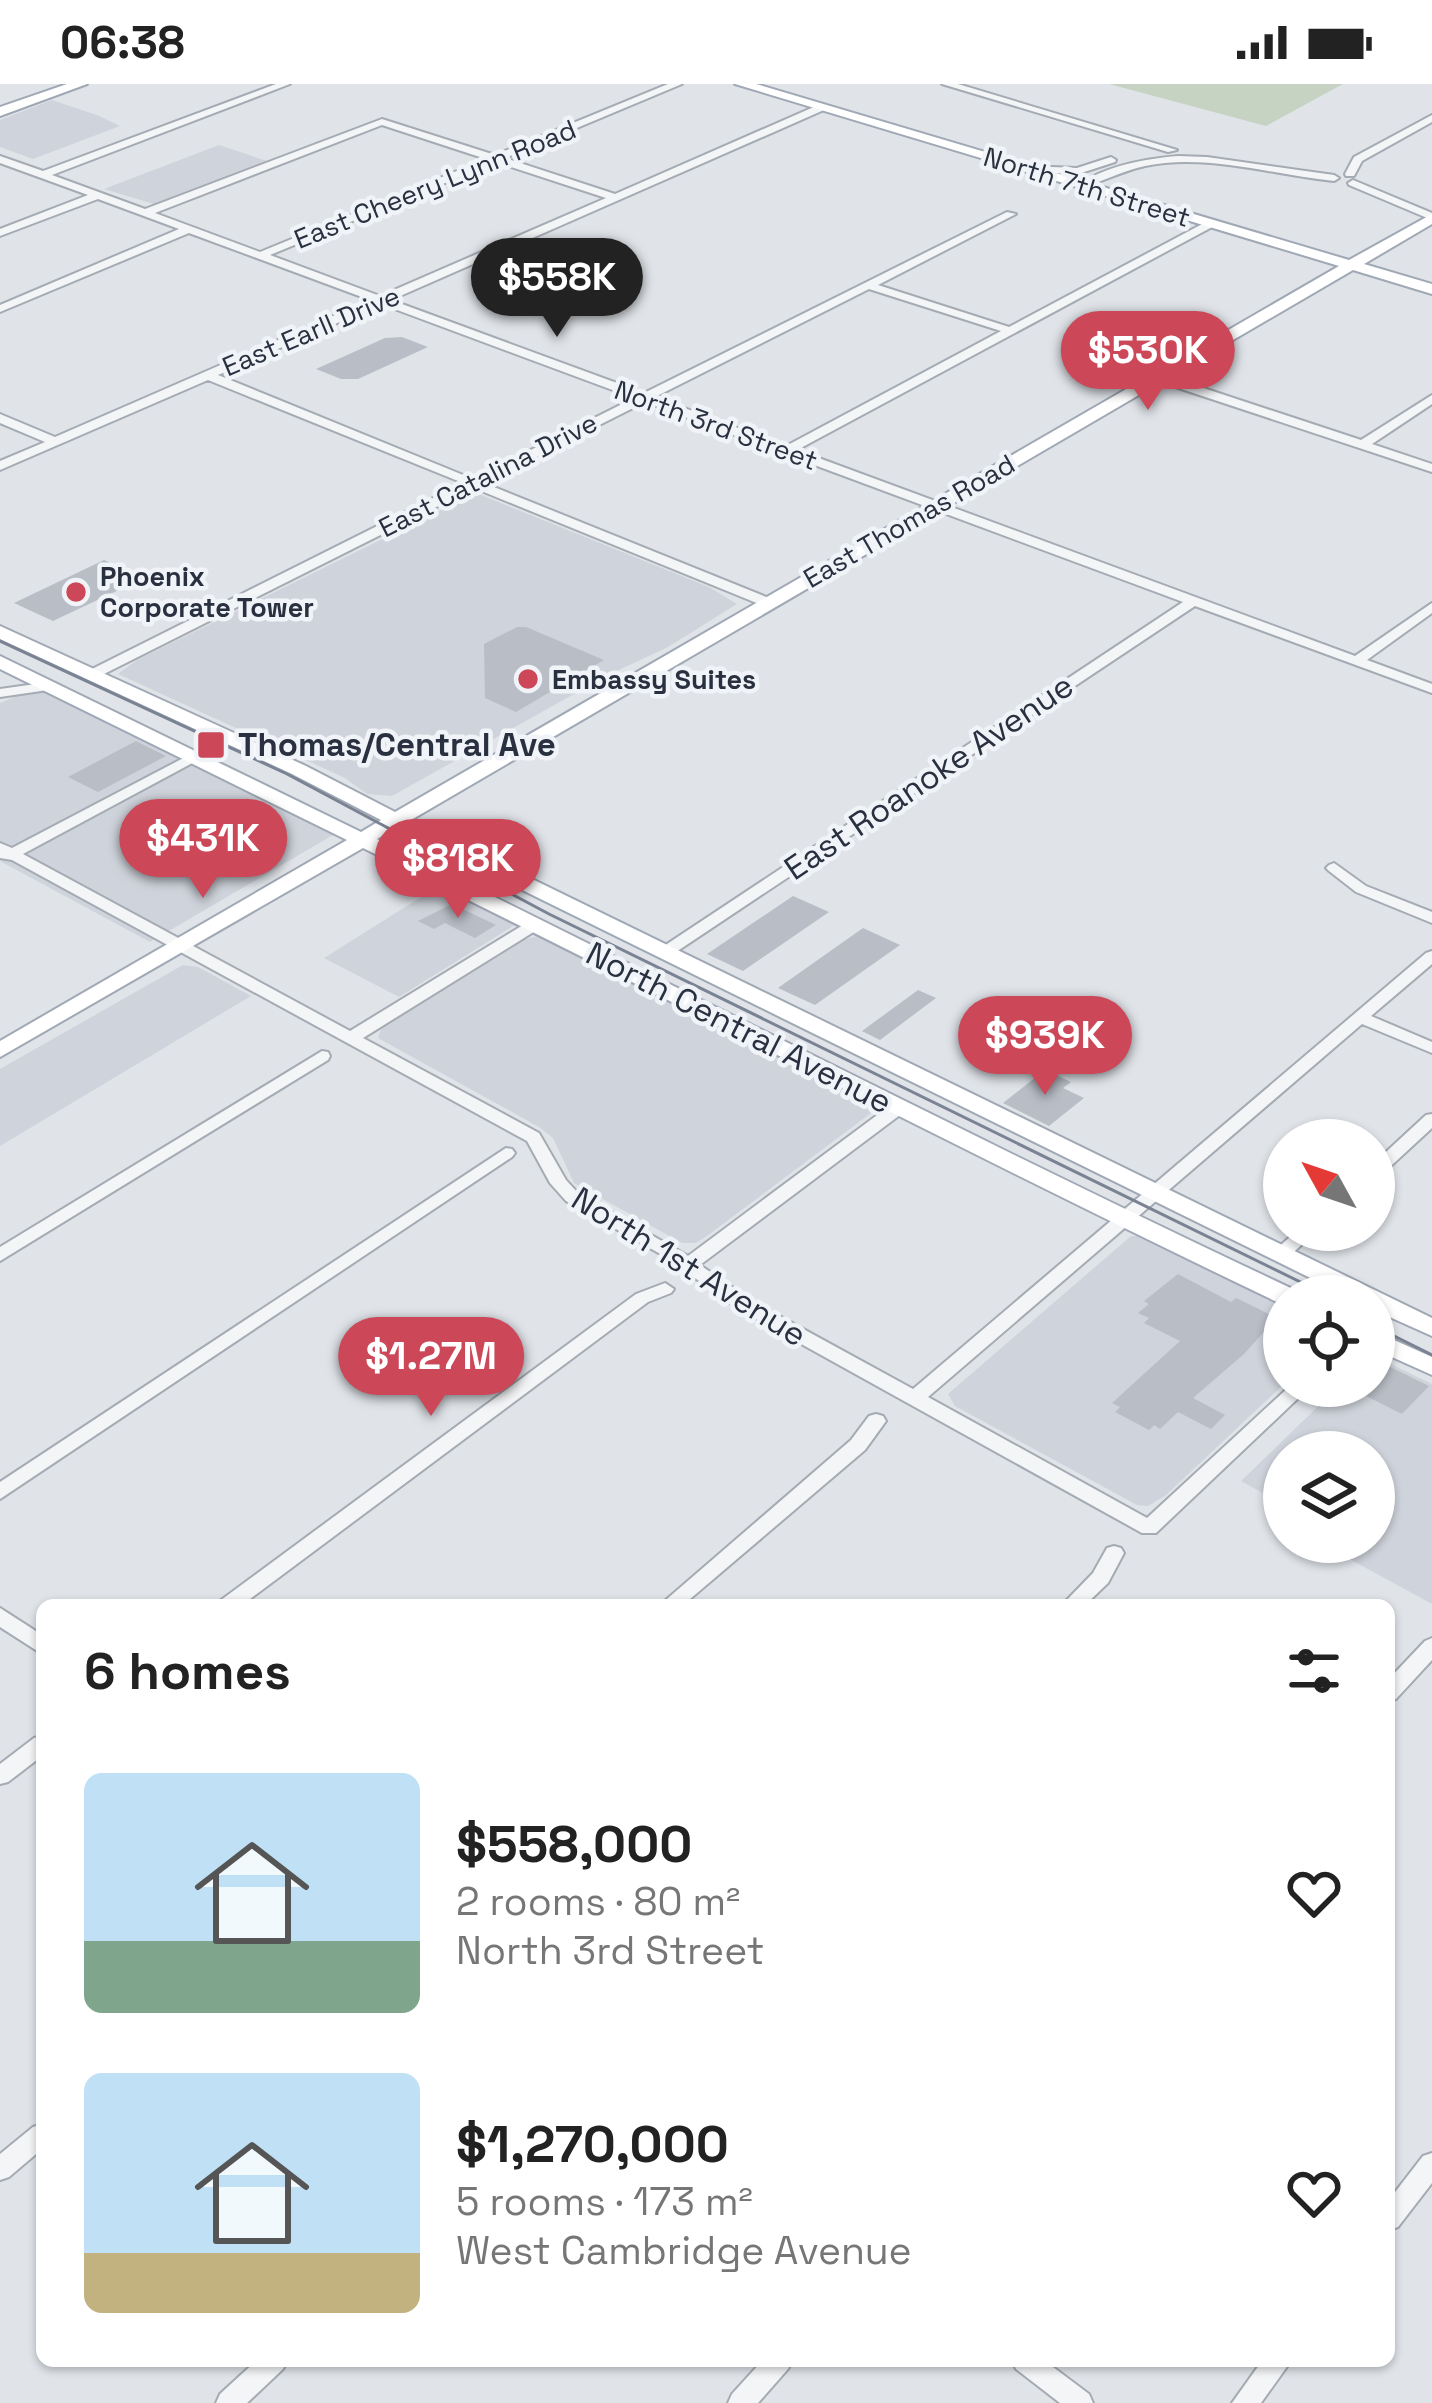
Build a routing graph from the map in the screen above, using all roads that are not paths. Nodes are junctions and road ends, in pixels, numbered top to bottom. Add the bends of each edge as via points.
1 (80, 84) edge
2 (677, 84) edge
3 (742, 84) edge
4 (947, 84) edge
5 (277, 85) edge
6 (820, 107) junction
7 (0, 112) edge
8 (1432, 118) edge
9 (1164, 153) junction
10 (0, 159) edge
11 (496, 159) junction
12 (1128, 159) junction
13 (1100, 164) junction
14 (1026, 169) junction
15 (42, 175) junction
16 (1352, 179) junction
17 (1075, 183) junction
18 (98, 195) junction
19 (615, 197) junction
20 (145, 213) junction
21 (1011, 214) dead end
22 (1432, 218) edge
23 (1210, 224) junction
24 (189, 230) junction
25 (0, 232) edge
26 (259, 256) junction
27 (1352, 266) junction
28 (867, 285) junction
29 (1432, 289) edge
30 (380, 301) junction
31 (0, 308) edge
32 (1011, 332) junction
33 (207, 375) junction
34 (1158, 377) junction
35 (643, 398) junction
36 (1432, 399) edge
37 (0, 418) edge
38 (55, 442) junction
39 (1362, 445) junction
40 (786, 451) junction
41 (0, 466) edge
42 (1432, 468) edge
43 (473, 483) junction
44 (936, 507) junction
45 (1193, 601) junction
46 (769, 603) junction
47 (1432, 607) edge
48 (0, 632) edge
49 (3, 661) edge
50 (1357, 661) junction
51 (95, 673) junction
52 (50, 686) junction
53 (1432, 688) edge
54 (0, 692) edge
55 (193, 758) junction
56 (393, 823) junction
57 (364, 840) junction
58 (4, 854) edge
59 (1334, 868) dead end
60 (1432, 918) edge
61 (534, 925) junction
62 (181, 946) junction
63 (664, 953) junction
64 (1432, 956) edge
65 (1361, 1018) junction
66 (351, 1038) junction
67 (1432, 1048) edge
68 (0, 1050) edge
69 (322, 1057) dead end
70 (898, 1108) junction
71 (1432, 1119) edge
72 (1395, 1153) edge
73 (506, 1154) dead end
74 (1138, 1206) junction
75 (1285, 1251) edge
76 (0, 1255) edge
77 (1281, 1255) junction
78 (689, 1264) junction
79 (1322, 1275) edge
80 (1263, 1282) edge
81 (665, 1288) dead end
82 (1395, 1310) edge
83 (1432, 1328) edge
84 (1395, 1349) edge
85 (1432, 1367) edge
86 (916, 1396) junction
87 (1279, 1407) edge
88 (876, 1421) dead end
89 (0, 1492) edge
90 (1114, 1553) dead end
91 (236, 1599) edge
92 (677, 1599) edge
93 (1078, 1599) edge
94 (0, 1616) edge
95 (36, 1642) edge
96 (1432, 1646) edge
97 (1395, 1687) edge
98 (36, 1748) edge
99 (0, 1775) edge
100 (36, 2139) edge
101 (1432, 2164) edge
102 (0, 2169) edge
103 (1395, 2211) edge
104 (268, 2367) edge
105 (774, 2367) edge
106 (1033, 2367) edge
107 (1273, 2367) edge
108 (230, 2403) edge
109 (741, 2403) edge
110 (1080, 2403) edge
111 (1245, 2403) edge

1 - 7 main road
2 - 11 street, East Cheery Lynn Road
3 - 6 main road, North 7th Street
4 - 9 street
5 - 15 street
6 - 14 main road, North 7th Street
6 - 19 street, East Earll Drive
8 - 16 street via 1358,159
9 - 12 street
9 - 16 street
10 - 15 street, North 3rd Street
11 - 19 street
11 - 20 street via 382,122
11 - 26 street, East Cheery Lynn Road
12 - 13 street
12 - 17 street
13 - 14 street
13 - 17 street
14 - 17 main road, North 7th Street
15 - 18 street, North 3rd Street
16 - 22 street
17 - 23 main road, North 7th Street
18 - 20 street, North 3rd Street
18 - 25 street
19 - 30 street, East Earll Drive
20 - 24 street, North 3rd Street
21 - 28 street, East Catalina Drive
22 - 27 main road, East Thomas Road
23 - 27 main road, North 7th Street
23 - 32 street
24 - 26 street, North 3rd Street
24 - 31 street
26 - 30 street, North 3rd Street
27 - 29 main road, North 7th Street
27 - 34 main road, East Thomas Road
28 - 32 street
28 - 35 street, East Catalina Drive
30 - 33 street, East Earll Drive
30 - 35 street, North 3rd Street
32 - 40 street
33 - 38 street, East Earll Drive
33 - 43 street
34 - 39 street
34 - 44 main road, East Thomas Road
35 - 40 street, North 3rd Street
35 - 43 street, East Catalina Drive
36 - 39 street
37 - 38 street
38 - 41 street, East Earll Drive
39 - 42 street
40 - 44 street, North 3rd Street
43 - 46 street
43 - 51 street, East Catalina Drive
44 - 45 street, North 3rd Street
44 - 46 main road, East Thomas Road
45 - 50 street, North 3rd Street
45 - 63 street, East Roanoke Avenue
46 - 56 main road, East Thomas Road
47 - 50 street
48 - 51 main road, North Central Avenue
49 - 51 main road via 42,674
49 - 52 main road, North Central Avenue
49 - 54 street via 15,677
50 - 53 street, North 3rd Street
51 - 56 main road, North Central Avenue
52 - 54 street
52 - 55 main road, North Central Avenue
55 - 57 main road, North Central Avenue
55 - 58 street
56 - 57 main road, East Thomas Road
56 - 63 main road, North Central Avenue
57 - 61 main road, North Central Avenue
57 - 62 main road, East Thomas Road
58 - 62 street, North 1st Avenue
59 - 60 street via 1361,889
61 - 66 street
61 - 70 main road, North Central Avenue
62 - 66 street, North 1st Avenue
62 - 68 main road, East Thomas Road
63 - 74 main road, North Central Avenue
64 - 65 street
65 - 67 street
65 - 74 street
66 - 78 street, North 1st Avenue via 532,1137 559,1186
69 - 76 street
70 - 74 main road, North Central Avenue
70 - 78 street
71 - 72 street
73 - 89 street
74 - 77 main road, North Central Avenue
74 - 80 main road, North Central Avenue
74 - 86 street
75 - 77 street
77 - 79 main road, North Central Avenue
78 - 86 street, North 1st Avenue via 733,1298
81 - 91 street via 623,1311
82 - 83 main road, North Central Avenue
84 - 85 main road
86 - 87 street, North 1st Avenue via 1149,1528
88 - 92 street
90 - 93 street
94 - 95 street
96 - 97 street
98 - 99 street
100 - 102 street
101 - 103 street
104 - 108 street
105 - 109 street
106 - 110 street
107 - 111 street

